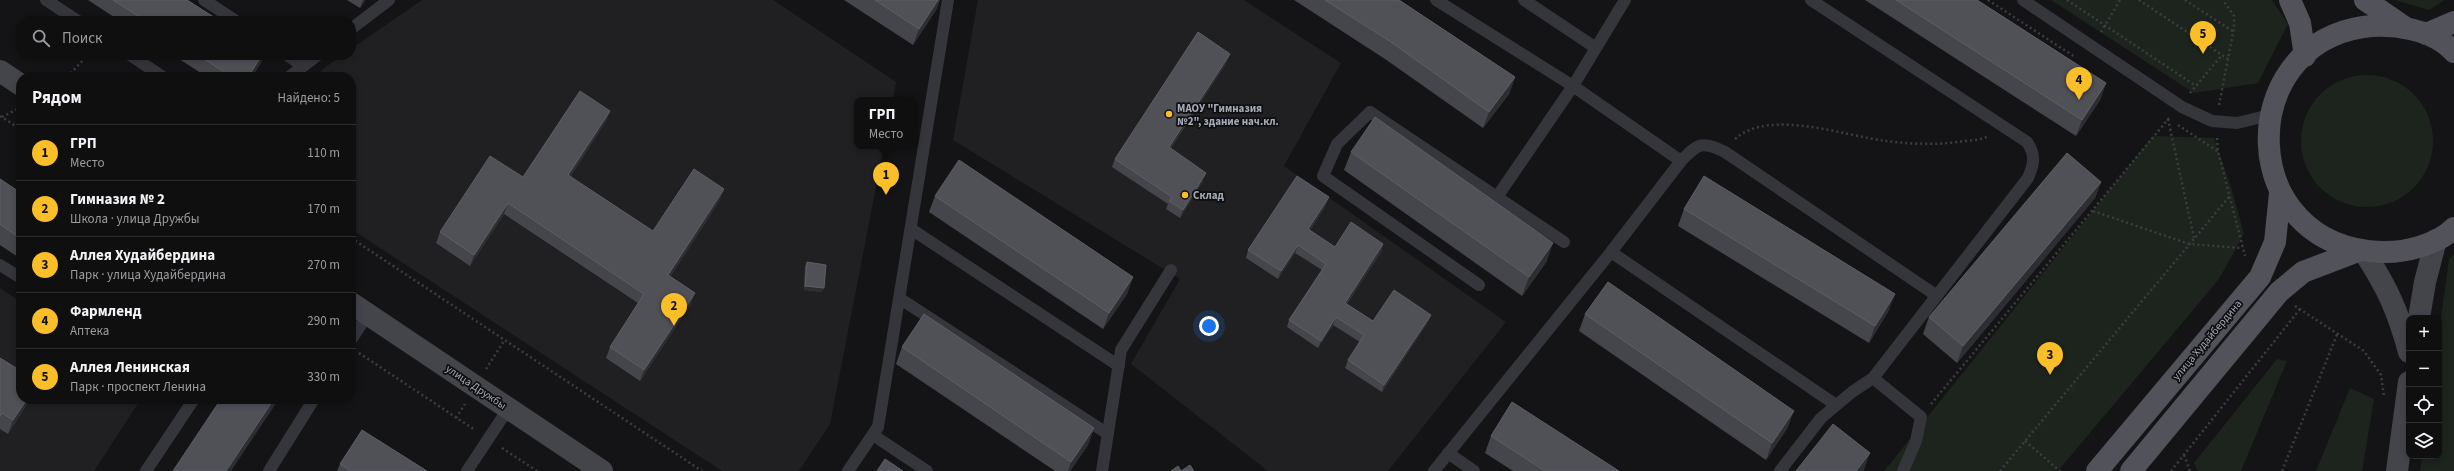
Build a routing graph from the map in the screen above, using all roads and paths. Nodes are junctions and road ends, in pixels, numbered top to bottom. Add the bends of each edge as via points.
1 (46, 0) edge
2 (204, 0) edge
3 (390, 0) edge
4 (948, 0) edge
5 (1436, 0) edge
6 (1524, 0) edge
7 (1625, 0) edge
8 (1811, 0) edge
9 (2023, 0) edge
10 (2067, 0) edge
11 (2139, 0) edge
12 (2185, 0) edge
13 (2290, 0) edge
14 (2365, 0) edge
15 (70, 16) edge
16 (228, 16) edge
17 (2454, 22) edge
18 (356, 26) edge
19 (2234, 32) dead end
20 (2418, 32) junction
21 (1596, 48) junction
22 (2454, 52) edge
23 (2222, 55) junction
24 (2305, 56) junction
25 (2228, 59) dead end
26 (83, 60) edge
27 (138, 60) edge
28 (294, 60) edge
29 (311, 60) edge
30 (303, 66) junction
31 (0, 71) edge
32 (72, 72) edge
33 (156, 72) edge
34 (295, 72) edge
35 (16, 82) edge
36 (1573, 86) junction
37 (2196, 86) junction
38 (2179, 106) junction
39 (16, 109) edge
40 (2270, 115) junction
41 (1, 116) edge
42 (2168, 119) junction
43 (2001, 123) junction
44 (16, 126) edge
45 (1725, 152) junction
46 (1680, 161) junction
47 (2280, 193) junction
48 (2228, 197) dead end
49 (1497, 198) junction
50 (2092, 211) junction
51 (2454, 228) edge
52 (911, 229) junction
53 (2194, 238) junction
54 (2436, 240) junction
55 (356, 241) edge
56 (1564, 242) dead end
57 (2189, 244) junction
58 (2242, 248) dead end
59 (2361, 251) junction
60 (1611, 252) junction
61 (0, 264) edge
62 (1171, 270) dead end
63 (16, 275) edge
64 (1479, 284) dead end
65 (1937, 296) junction
66 (900, 298) junction
67 (2290, 302) dead end
68 (359, 308) edge
69 (2300, 309) junction
70 (2420, 315) edge
71 (356, 320) edge
72 (2338, 332) junction
73 (504, 341) junction
74 (357, 351) dead end
75 (2409, 351) edge
76 (1118, 366) junction
77 (482, 376) dead end
78 (1873, 378) junction
79 (2408, 387) edge
80 (2385, 400) dead end
81 (467, 401) dead end
82 (191, 404) edge
83 (311, 404) edge
84 (1836, 405) junction
85 (508, 409) junction
86 (1921, 416) junction
87 (456, 418) junction
88 (1108, 434) junction
89 (873, 435) junction
90 (488, 439) junction
91 (2025, 441) junction
92 (1448, 453) junction
93 (2184, 455) junction
94 (146, 471) edge
95 (269, 471) edge
96 (467, 471) edge
97 (537, 471) edge
98 (602, 471) edge
99 (702, 471) edge
100 (848, 471) edge
101 (927, 471) edge
102 (1102, 471) edge
103 (1434, 471) edge
104 (1474, 471) edge
105 (1780, 471) edge
106 (1902, 471) edge
107 (2000, 471) edge
108 (2060, 471) edge
109 (2097, 471) edge
110 (2131, 471) edge
111 (2171, 471) edge
112 (2190, 471) edge
113 (2282, 471) edge
114 (2397, 471) edge

1 - 15 lane
2 - 16 lane
3 - 18 lane
4 - 52 lane
5 - 36 lane
6 - 21 lane
7 - 21 lane
8 - 43 lane
9 - 38 lane
10 - 37 path
11 - 23 path
12 - 19 path
13 - 24 main road via 2300,23
14 - 20 main road
17 - 20 main road
20 - 22 main road
20 - 24 main road via 2377,26 2357,28 2323,42
21 - 36 lane
23 - 25 path
23 - 37 path
24 - 40 main road via 2284,81
26 - 32 path
27 - 33 lane
28 - 30 lane
29 - 30 lane
30 - 34 lane
31 - 35 main road
36 - 46 lane
36 - 49 lane
37 - 38 path
38 - 40 lane via 2212,121 2237,123
38 - 42 path
39 - 41 path
40 - 47 main road via 2269,158
41 - 44 path
42 - 50 path
42 - 53 path
43 - 45 path via 1986,138 1933,144 1884,141 1781,124 1743,132
43 - 65 lane via 2027,142 2033,151 2034,164 2028,178
45 - 46 lane via 1712,145 1702,144 1693,148
45 - 65 lane
46 - 60 lane
47 - 59 main road via 2299,220 2332,243
47 - 109 main road, улица Худайбердина via 2275,242 2260,278
48 - 53 path
49 - 56 lane
49 - 64 lane via 1370,112 1337,144 1323,176
50 - 57 path
50 - 86 path
51 - 54 main road
52 - 66 lane
52 - 76 lane
53 - 57 path
54 - 59 main road via 2395,253
54 - 70 main road
55 - 73 path
57 - 58 path
57 - 91 path
59 - 75 main road via 2386,285 2400,317
59 - 110 main road via 2302,272 2279,292
60 - 84 lane
60 - 92 lane
61 - 63 lane
62 - 76 lane via 1121,350
65 - 78 lane
66 - 88 lane
66 - 89 lane via 878,427
67 - 69 path
68 - 71 lane
68 - 85 main road, улица Дружбы
69 - 72 path
69 - 93 path
72 - 80 path via 2364,351 2381,375
72 - 113 path
73 - 77 path
73 - 99 path
74 - 87 path
76 - 88 lane
78 - 84 lane
78 - 86 lane
79 - 114 main road
81 - 87 path
82 - 94 lane
83 - 95 lane
84 - 105 lane via 1821,418
85 - 90 lane
85 - 98 main road, улица Дружбы
86 - 106 lane via 1916,441
87 - 90 path
88 - 102 lane
89 - 100 lane
89 - 101 lane
90 - 96 lane
90 - 97 path
91 - 107 path
91 - 108 path
92 - 103 lane
92 - 104 lane
93 - 111 path
93 - 112 path

